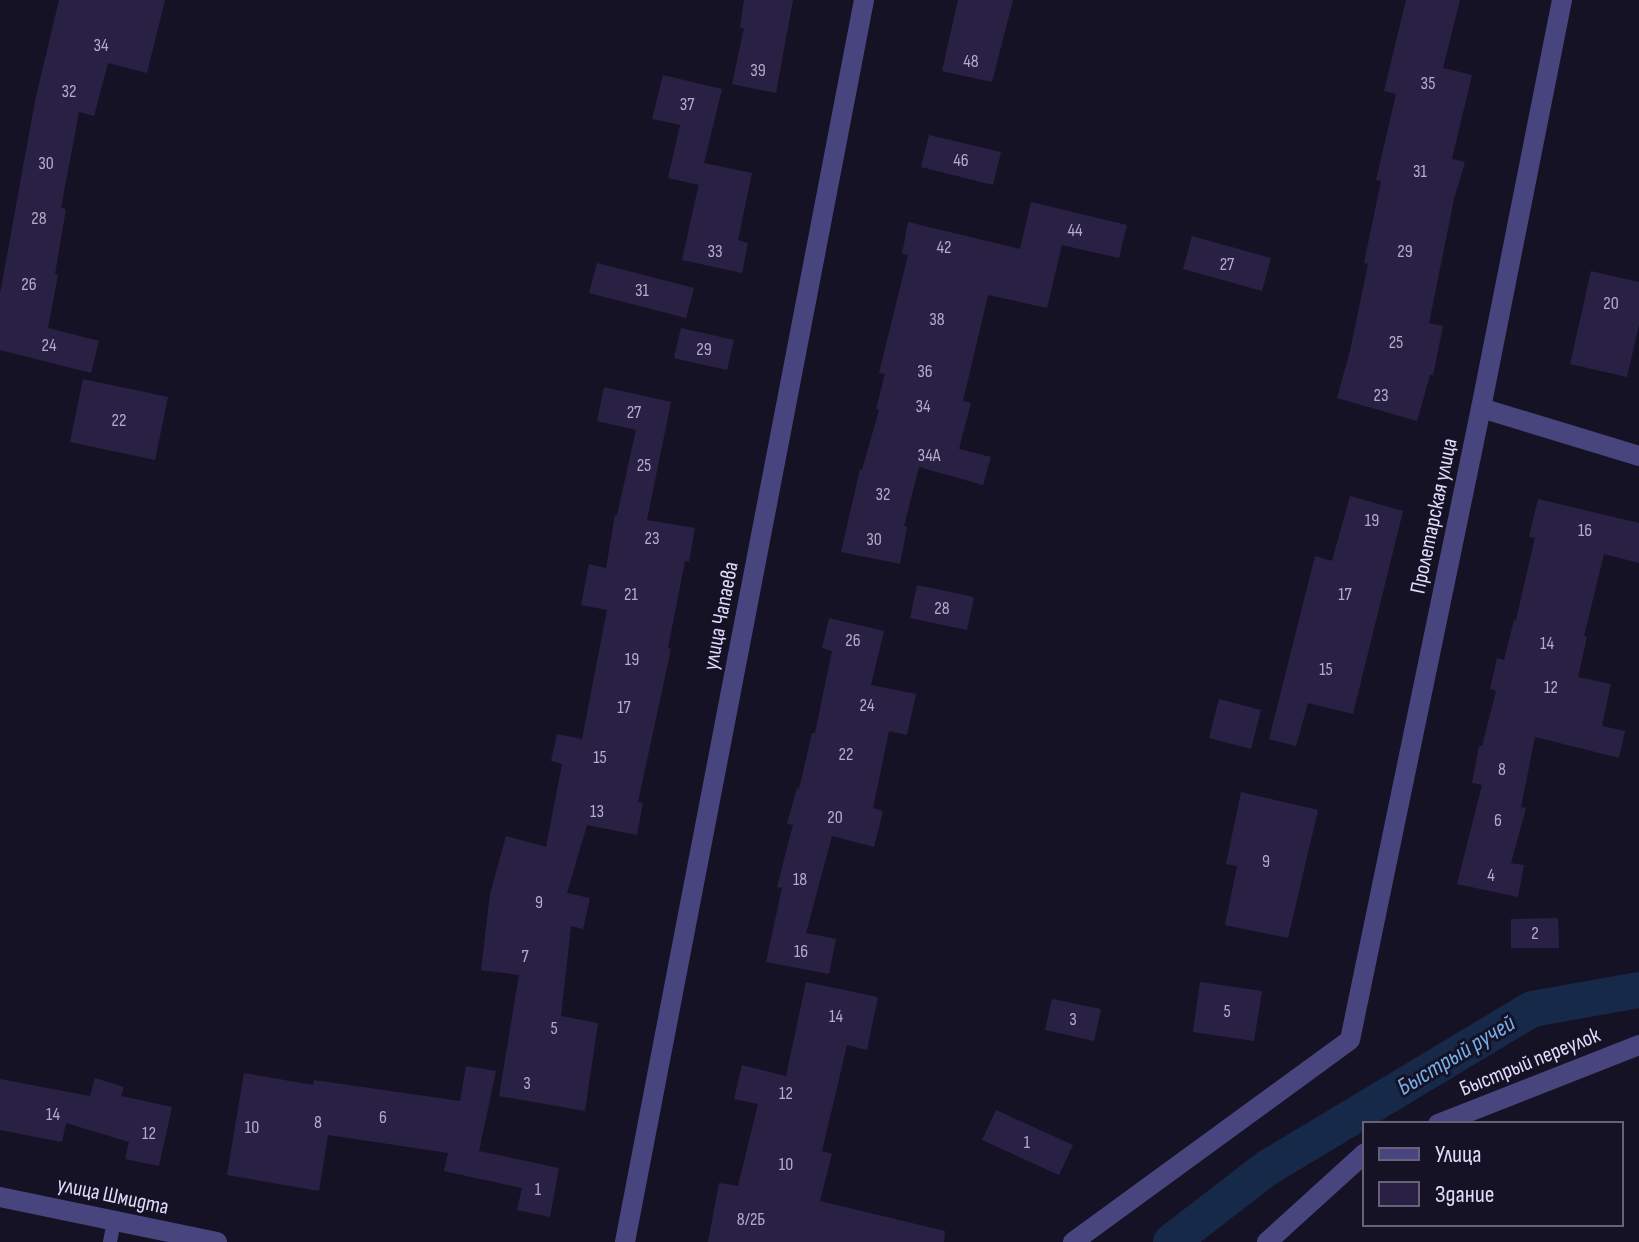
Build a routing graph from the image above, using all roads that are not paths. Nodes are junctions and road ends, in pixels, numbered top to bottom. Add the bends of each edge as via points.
1 (864, 0) edge
2 (1562, 0) edge
3 (1481, 408) junction
4 (1639, 456) edge
5 (1639, 1045) edge
6 (1443, 1122) edge
7 (1363, 1155) edge
8 (0, 1197) edge
9 (114, 1221) junction
10 (110, 1242) edge
11 (217, 1242) edge
12 (625, 1242) edge
13 (1073, 1242) edge
14 (1267, 1242) edge

1 - 12 street, улица Чапаева
2 - 3 street, Пролетарская улица
3 - 4 street
3 - 13 street, Пролетарская улица via 1350,1040
5 - 6 street, Быстрый переулок
7 - 14 street
8 - 9 street, улица Шмидта
9 - 10 lane
9 - 11 street, улица Шмидта

